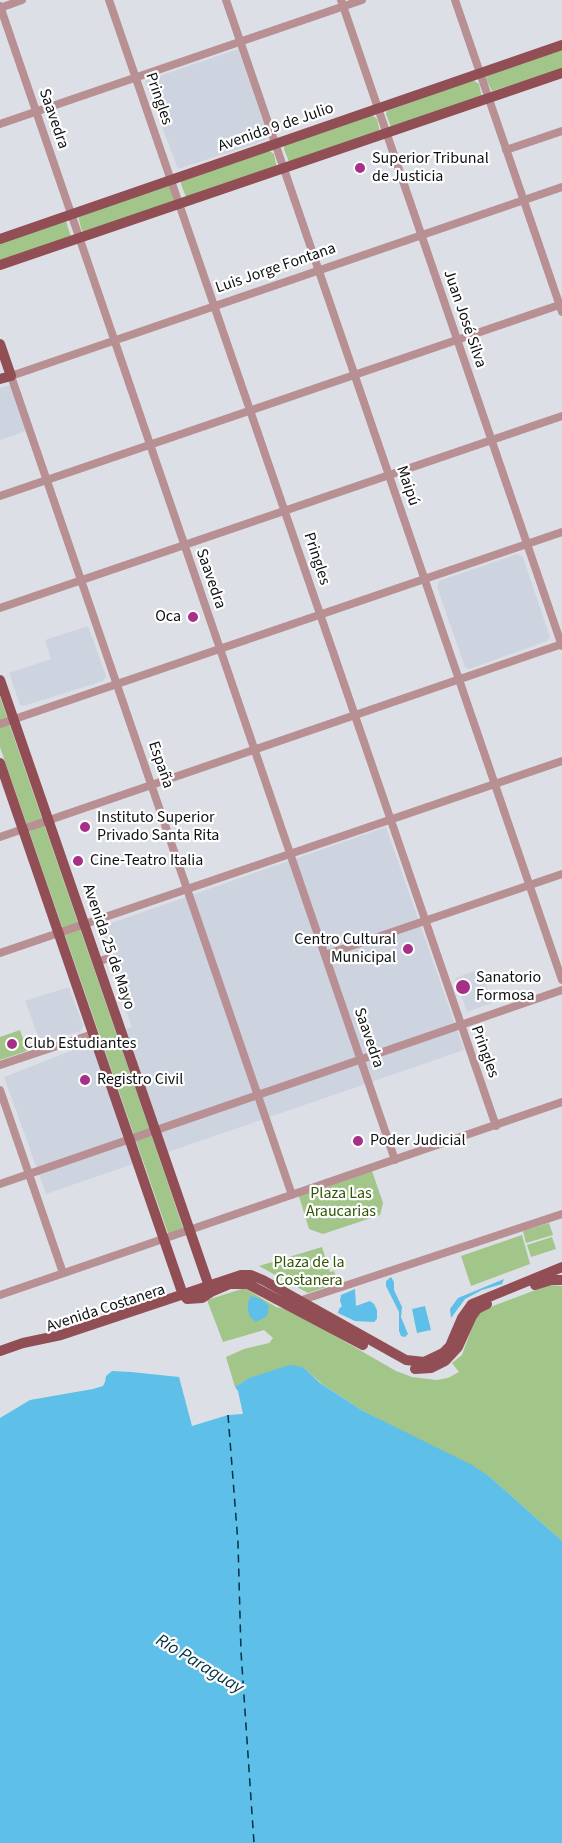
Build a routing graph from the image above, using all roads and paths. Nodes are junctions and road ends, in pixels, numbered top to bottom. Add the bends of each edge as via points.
1 (22, 0) edge
2 (109, 0) edge
3 (226, 0) edge
4 (362, 0) edge
5 (455, 0) edge
6 (342, 3) edge
7 (0, 7) edge
8 (240, 41) junction
9 (562, 45) edge
10 (562, 73) edge
11 (480, 74) junction
12 (136, 77) junction
13 (488, 99) junction
14 (378, 109) junction
15 (36, 112) junction
16 (0, 124) edge
17 (562, 131) edge
18 (387, 133) junction
19 (276, 145) junction
20 (506, 150) junction
21 (284, 168) junction
22 (172, 180) junction
23 (562, 187) edge
24 (524, 201) junction
25 (180, 203) junction
26 (71, 214) junction
27 (421, 235) junction
28 (79, 238) junction
29 (0, 239) edge
30 (0, 265) edge
31 (319, 270) junction
32 (215, 305) junction
33 (561, 307) edge
34 (457, 339) junction
35 (115, 340) junction
36 (0, 344) edge
37 (355, 374) junction
38 (5, 377) edge
39 (251, 410) junction
40 (562, 416) edge
41 (491, 440) junction
42 (150, 445) junction
43 (389, 475) junction
44 (46, 481) junction
45 (0, 496) edge
46 (285, 510) junction
47 (562, 532) edge
48 (527, 544) junction
49 (184, 545) junction
50 (425, 579) junction
51 (80, 581) junction
52 (0, 608) edge
53 (320, 615) junction
54 (562, 645) edge
55 (219, 650) junction
56 (0, 680) edge
57 (460, 680) junction
58 (116, 686) junction
59 (355, 716) junction
60 (14, 720) junction
61 (0, 724) edge
62 (255, 750) junction
63 (562, 761) edge
64 (0, 763) edge
65 (494, 784) junction
66 (151, 785) junction
67 (48, 820) junction
68 (390, 820) junction
69 (23, 829) junction
70 (0, 837) edge
71 (290, 854) junction
72 (562, 874) edge
73 (530, 885) junction
74 (186, 889) junction
75 (426, 921) junction
76 (84, 924) junction
77 (59, 933) junction
78 (0, 953) edge
79 (325, 955) junction
80 (109, 958) dead end
81 (97, 962) junction
82 (562, 980) edge
83 (562, 990) edge
84 (460, 1025) junction
85 (93, 1034) junction
86 (361, 1060) junction
87 (0, 1065) edge
88 (0, 1090) edge
89 (257, 1095) junction
90 (562, 1102) edge
91 (496, 1126) junction
92 (155, 1130) junction
93 (129, 1138) junction
94 (395, 1160) junction
95 (29, 1174) junction
96 (0, 1184) edge
97 (292, 1195) junction
98 (562, 1214) edge
99 (189, 1230) junction
100 (164, 1239) junction
101 (562, 1267) edge
102 (63, 1273) junction
103 (562, 1281) edge
104 (209, 1288) junction
105 (0, 1295) edge
106 (185, 1297) junction
107 (297, 1304) junction
108 (0, 1351) edge
109 (0, 1356) edge

1 - 7 street
2 - 12 street, Pringles
3 - 8 street, Maipú
4 - 6 street
5 - 11 street
6 - 8 street
6 - 14 street, Juan José Silva
7 - 15 street, Saavedra
8 - 12 street
8 - 19 street, Maipú
9 - 11 main road, Avenida 9 de Julio
10 - 13 main road
11 - 13 street
11 - 14 main road, Avenida 9 de Julio
12 - 15 street
12 - 22 street, Pringles
13 - 18 main road
13 - 20 street
14 - 18 street, Juan José Silva
14 - 19 main road, Avenida 9 de Julio
15 - 16 street
15 - 26 street, Saavedra
17 - 20 street
18 - 21 main road
18 - 27 street, Juan José Silva
19 - 21 street, Maipú
19 - 22 main road, Avenida 9 de Julio
20 - 24 street
21 - 25 main road
21 - 31 street, Maipú
22 - 25 street, Pringles
22 - 26 main road, Avenida 9 de Julio
23 - 24 street, Luis Jorge Fontana
24 - 27 street, Luis Jorge Fontana
24 - 33 street
25 - 28 main road
25 - 32 street, Pringles
26 - 28 street, Saavedra
26 - 29 main road, Avenida 9 de Julio
27 - 31 street, Luis Jorge Fontana
27 - 34 street, Juan José Silva
28 - 30 main road
28 - 35 street, Saavedra
31 - 32 street, Luis Jorge Fontana
31 - 37 street, Maipú
32 - 35 street, Luis Jorge Fontana
32 - 39 street, Pringles
33 - 34 street
34 - 37 street
34 - 41 street, Juan José Silva
35 - 38 street, Luis Jorge Fontana
35 - 42 street, Saavedra
36 - 38 main road, España
37 - 39 street
37 - 43 street, Maipú
38 - 44 street, España
39 - 42 street
39 - 46 street, Pringles
40 - 41 street
41 - 43 street
41 - 48 street, Juan José Silva
42 - 44 street
42 - 49 street, Saavedra
43 - 46 street
43 - 50 street, Maipú
44 - 45 street
44 - 51 street, España
46 - 49 street
46 - 53 street, Pringles
47 - 48 street
48 - 50 street
48 - 54 street, Juan José Silva
49 - 51 street
49 - 55 street, Saavedra
50 - 53 street
50 - 57 street, Maipú
51 - 52 street
51 - 58 street, España
53 - 55 street
53 - 59 street, Pringles
54 - 57 street
55 - 58 street
55 - 62 street, Saavedra
56 - 60 main road, Avenida 25 de Mayo
57 - 59 street
57 - 65 street, Maipú
58 - 60 street
58 - 66 street, España
59 - 62 street
59 - 68 street, Pringles
60 - 61 street
60 - 67 main road, Avenida 25 de Mayo
62 - 66 street
62 - 71 street, Saavedra
63 - 65 street
64 - 69 main road
65 - 68 street
65 - 73 street, Maipú
66 - 67 street
66 - 74 street, España
67 - 69 street
67 - 76 main road, Avenida 25 de Mayo
68 - 71 street
68 - 75 street, Pringles
69 - 70 street
69 - 77 main road
71 - 74 street
71 - 79 street, Saavedra
72 - 73 street
73 - 75 street
73 - 82 street, Maipú
74 - 76 street
74 - 89 street, España
75 - 79 street
75 - 84 street, Pringles
76 - 77 street
76 - 81 main road, Avenida 25 de Mayo
77 - 78 street
77 - 85 main road
79 - 86 street, Saavedra
80 - 81 street
81 - 92 main road, Avenida 25 de Mayo
83 - 84 street
84 - 86 street
84 - 91 street, Pringles
85 - 87 street
85 - 93 main road
86 - 89 street
86 - 94 street, Saavedra
88 - 95 street
89 - 92 street
89 - 97 street, España
90 - 91 street
91 - 94 street
92 - 93 street
92 - 99 main road, Avenida 25 de Mayo
93 - 95 street
93 - 100 main road
94 - 97 street
95 - 96 street
95 - 102 street
97 - 99 street
98 - 107 street
99 - 100 street
99 - 104 main road, Avenida 25 de Mayo
100 - 102 street
100 - 106 main road
101 - 107 main road, Avenida Costanera via 472,1304 450,1346 424,1362 406,1360
102 - 105 street
103 - 107 main road, Avenida Costanera via 543,1282 477,1309 452,1354 439,1365 423,1369 400,1365
104 - 106 main road, Avenida Costanera
104 - 107 main road, Avenida Costanera via 248,1284
106 - 108 main road, Avenida Costanera
106 - 109 main road, Avenida Costanera via 63,1340

